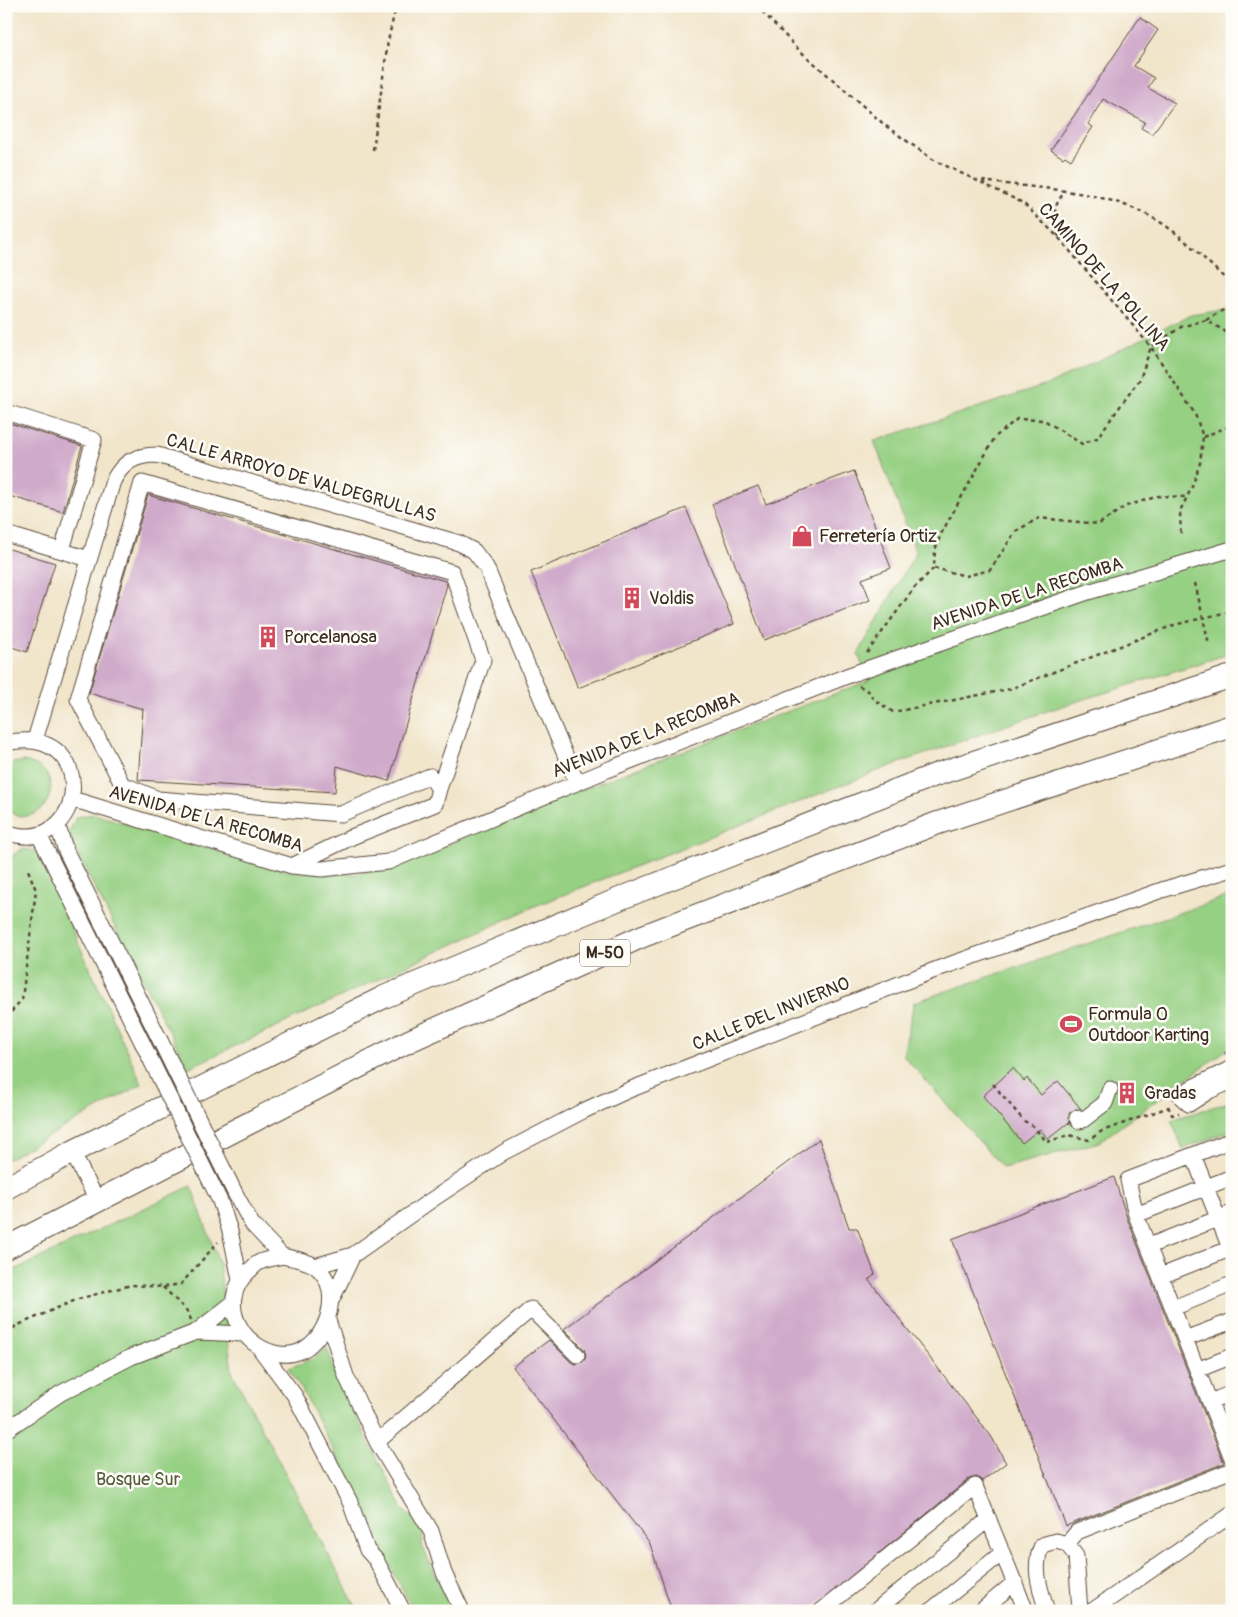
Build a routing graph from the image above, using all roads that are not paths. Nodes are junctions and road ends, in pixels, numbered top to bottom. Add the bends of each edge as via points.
1 (6, 412) edge
2 (6, 534) edge
3 (1232, 549) edge
4 (62, 550) junction
5 (89, 559) junction
6 (1232, 676) edge
7 (1232, 726) edge
8 (35, 740) junction
9 (6, 744) edge
10 (577, 783) junction
11 (439, 789) junction
12 (72, 799) junction
13 (57, 824) junction
14 (7, 834) edge
15 (39, 835) junction
16 (292, 866) junction
17 (1232, 869) edge
18 (1232, 1068) edge
19 (1232, 1081) edge
20 (1110, 1090) dead end
21 (1077, 1118) dead end
22 (1232, 1140) edge
23 (72, 1152) junction
24 (1193, 1155) junction
25 (1232, 1177) edge
26 (1206, 1187) junction
27 (6, 1188) edge
28 (97, 1200) junction
29 (1136, 1215) junction
30 (1225, 1216) edge
31 (1149, 1246) junction
32 (6, 1248) edge
33 (1231, 1250) edge
34 (353, 1255) junction
35 (282, 1256) junction
36 (315, 1266) junction
37 (1161, 1276) junction
38 (240, 1280) junction
39 (1232, 1284) edge
40 (331, 1302) junction
41 (233, 1303) junction
42 (1173, 1308) junction
43 (328, 1320) junction
44 (1232, 1321) edge
45 (196, 1332) junction
46 (244, 1334) junction
47 (1185, 1339) junction
48 (260, 1349) junction
49 (577, 1355) dead end
50 (1232, 1356) edge
51 (1197, 1370) junction
52 (1232, 1393) edge
53 (1210, 1402) junction
54 (6, 1430) edge
55 (1227, 1430) edge
56 (377, 1442) junction
57 (1232, 1458) edge
58 (1232, 1470) edge
59 (1232, 1514) edge
60 (989, 1519) junction
61 (1067, 1544) junction
62 (1002, 1553) junction
63 (1015, 1582) junction
64 (403, 1611) edge
65 (462, 1611) edge
66 (821, 1611) edge
67 (875, 1611) edge
68 (930, 1611) edge
69 (982, 1611) edge
70 (1026, 1611) edge
71 (1047, 1611) edge
72 (1080, 1611) edge
73 (1092, 1611) edge

1 - 4 street via 94,440
2 - 4 street
3 - 10 street, AVENIDA DE LA RECOMBA via 1088,592 852,674
4 - 5 street
5 - 8 street, CALLE ARROYO DE VALDEGRULLAS
5 - 10 street, CALLE ARROYO DE VALDEGRULLAS via 113,481 130,459 143,455 156,455 459,543 474,551 486,567
6 - 23 highway, M-50 via 935,775 624,897 384,997
7 - 28 highway, M-50 via 935,824 643,936 409,1041
8 - 9 street
8 - 12 street via 47,744 67,762 72,779
10 - 16 street, AVENIDA DE LA RECOMBA via 388,862 322,869
11 - 11 street via 430,776 341,814 158,799 122,784 78,699 142,484 452,572 483,660
11 - 16 street via 435,804 354,836
12 - 13 street via 70,808
12 - 16 street, AVENIDA DE LA RECOMBA
13 - 15 street
13 - 35 street, bridge via 66,851 234,1193 252,1224
14 - 15 street
15 - 38 street, bridge via 220,1201
17 - 34 street, CALLE DEL INVIERNO via 1162,890 940,968 629,1090 504,1152
18 - 19 street via 1191,1088 1181,1097 1189,1104
20 - 21 street via 1105,1103 1083,1120
22 - 24 street
23 - 27 highway, M-50
23 - 28 street
24 - 26 street
24 - 29 street via 1128,1180
25 - 26 street
26 - 29 street
26 - 30 street
28 - 32 highway, M-50
29 - 31 street
30 - 31 street
30 - 33 street
31 - 37 street
33 - 37 street
34 - 36 street
34 - 40 street
35 - 36 street
35 - 38 street via 258,1262
36 - 40 street via 329,1286
37 - 42 street
38 - 41 street
39 - 42 street
40 - 43 street
41 - 45 street
41 - 46 street via 235,1319
42 - 47 street
43 - 48 street via 311,1344 296,1352 278,1354
43 - 56 street via 346,1376
44 - 47 street
45 - 46 street
45 - 54 street via 130,1357 61,1393
46 - 48 street
47 - 51 street
48 - 64 street via 295,1396 350,1502 367,1550 376,1560
49 - 56 street via 530,1309
50 - 51 street
51 - 53 street
52 - 53 street
53 - 55 street
55 - 57 street
56 - 65 street via 431,1531 444,1573
58 - 61 street via 1077,1532
59 - 73 street
60 - 62 street
60 - 66 street via 975,1486
60 - 67 street
61 - 71 street via 1056,1541 1042,1545 1037,1555 1037,1579
61 - 72 street via 1076,1556
62 - 63 street
62 - 68 street
63 - 69 street
63 - 70 street

